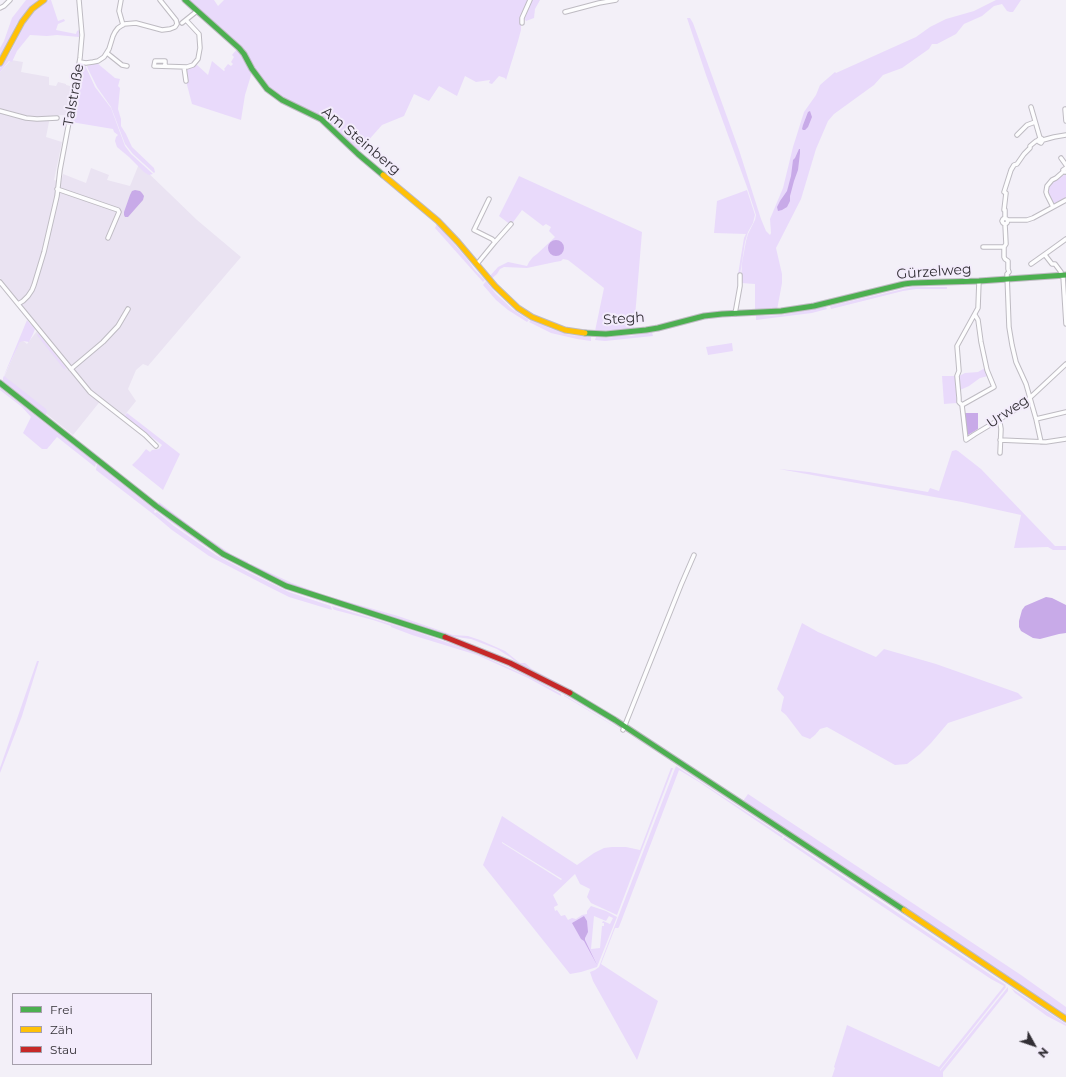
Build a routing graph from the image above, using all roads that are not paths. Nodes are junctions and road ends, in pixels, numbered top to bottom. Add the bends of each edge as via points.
1 (10, 0) edge
2 (44, 0) edge
3 (79, 0) edge
4 (121, 0) edge
5 (160, 0) edge
6 (185, 0) edge
7 (530, 0) edge
8 (616, 0) edge
9 (0, 8) edge
10 (197, 10) junction
11 (565, 12) dead end
12 (186, 20) junction
13 (182, 23) dead end
14 (522, 23) dead end
15 (123, 25) junction
16 (108, 53) junction
17 (80, 62) junction
18 (0, 63) edge
19 (127, 66) dead end
20 (165, 66) dead end
21 (184, 67) junction
22 (186, 81) dead end
23 (1031, 107) dead end
24 (1065, 109) dead end
25 (0, 111) edge
26 (57, 118) dead end
27 (1066, 121) edge
28 (1035, 122) junction
29 (1017, 135) dead end
30 (1066, 136) edge
31 (1040, 140) junction
32 (1061, 158) dead end
33 (1065, 169) edge
34 (57, 189) junction
35 (489, 198) dead end
36 (1066, 200) edge
37 (1053, 207) junction
38 (1006, 221) junction
39 (511, 224) dead end
40 (108, 238) dead end
41 (1066, 239) edge
42 (495, 242) junction
43 (983, 247) dead end
44 (1004, 247) junction
45 (1045, 255) junction
46 (477, 264) junction
47 (1031, 264) dead end
48 (740, 276) dead end
49 (1063, 276) edge
50 (1007, 279) junction
51 (979, 281) junction
52 (0, 282) edge
53 (18, 304) junction
54 (518, 308) joint
55 (128, 309) dead end
56 (781, 311) joint
57 (735, 314) junction
58 (975, 315) junction
59 (1066, 324) edge
60 (1066, 364) edge
61 (71, 369) junction
62 (0, 383) edge
63 (1030, 398) junction
64 (962, 405) junction
65 (1066, 412) edge
66 (1036, 419) junction
67 (999, 420) junction
68 (1066, 438) edge
69 (1000, 440) junction
70 (1041, 442) junction
71 (156, 446) dead end
72 (1000, 453) dead end
73 (694, 555) dead end
74 (624, 728) junction
75 (1066, 1019) edge

1 - 9 street
2 - 18 main road via 22,22
3 - 17 street, Talstraße via 82,35
4 - 15 street via 119,11
5 - 15 street via 176,20 175,27 162,30 136,23
6 - 10 main road, Am Steinberg
7 - 14 street
8 - 11 street
10 - 12 street
10 - 46 main road, Am Steinberg via 242,51 258,79 267,89 282,100 321,120 438,221
12 - 13 street
12 - 21 street via 199,34 200,50 196,63
15 - 16 street via 112,36
16 - 17 street via 98,61 86,64
16 - 19 street
17 - 34 street, Talstraße
20 - 21 street
21 - 22 street
23 - 28 street
24 - 27 street
25 - 26 street via 26,118
28 - 29 street via 1027,125
28 - 31 street
30 - 31 street
31 - 38 street via 1030,146 1011,170 1004,192
32 - 33 street
33 - 37 street via 1047,186 1046,192
34 - 40 street via 118,210
34 - 53 street, Talstraße via 34,285 28,296
35 - 42 street via 474,230
36 - 37 street
37 - 38 street via 1027,220
38 - 44 street
39 - 42 street
41 - 45 street
42 - 46 street
43 - 44 street
44 - 50 street via 1004,259 1008,262 1009,272
45 - 47 street
45 - 49 street
46 - 54 main road, Am Steinberg via 498,290
48 - 57 street
49 - 50 main road, Gürzelweg
49 - 59 street
50 - 51 main road, Gürzelweg
50 - 63 street via 1012,344
51 - 56 main road, Gürzelweg via 904,284
51 - 58 street via 978,308
52 - 53 street
53 - 61 street
54 - 57 main road, Stegh via 532,317 565,330 606,334 658,328 699,317
55 - 61 street via 118,326 103,342
56 - 57 main road, Stegh
58 - 64 street via 957,346 959,402
58 - 64 street via 987,370 994,387
60 - 63 street, Urweg
61 - 71 street via 90,392
62 - 74 main road via 172,518 240,563 298,590 440,634 498,658 565,690
63 - 66 street
63 - 67 street, Urweg via 1014,412
64 - 67 street, Urweg via 966,440
65 - 66 street
66 - 70 street
67 - 69 street
68 - 70 street
69 - 70 street
69 - 72 street
73 - 74 street
74 - 75 main road

